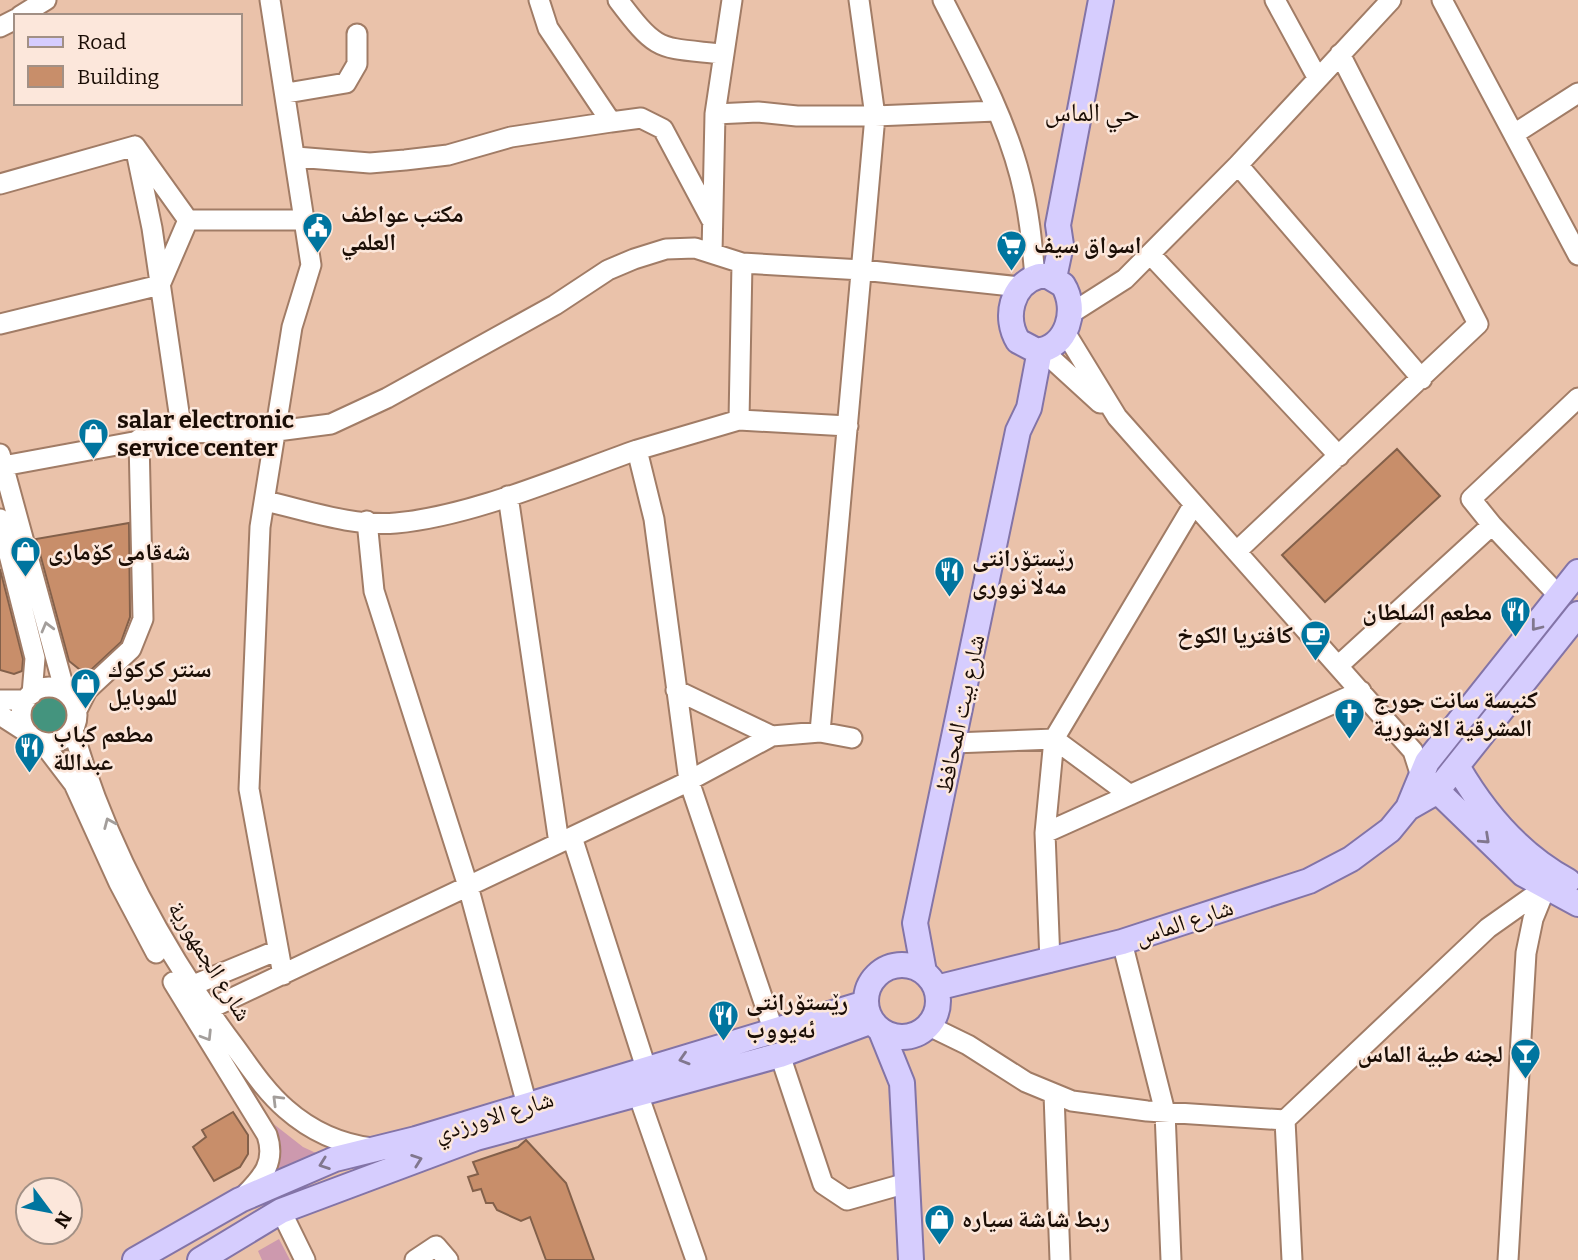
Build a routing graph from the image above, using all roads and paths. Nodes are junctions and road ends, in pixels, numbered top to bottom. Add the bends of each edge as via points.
1 (270, 0) edge
2 (539, 0) edge
3 (618, 0) edge
4 (732, 0) edge
5 (859, 0) edge
6 (943, 0) edge
7 (1101, 0) edge
8 (1275, 0) edge
9 (1391, 0) edge
10 (1442, 0) edge
11 (357, 34) dead end
12 (721, 54) junction
13 (1340, 54) junction
14 (1317, 77) junction
15 (287, 93) junction
16 (1578, 93) edge
17 (996, 111) junction
18 (715, 114) junction
19 (875, 116) junction
20 (611, 122) junction
21 (1514, 134) junction
22 (135, 146) junction
23 (296, 157) junction
24 (1238, 166) junction
25 (0, 184) edge
26 (188, 220) junction
27 (304, 220) junction
28 (712, 222) junction
29 (712, 253) junction
30 (1150, 254) junction
31 (1578, 256) edge
32 (742, 262) junction
33 (862, 270) junction
34 (1037, 279) junction
35 (160, 285) junction
36 (1067, 323) junction
37 (0, 324) edge
38 (1034, 348) junction
39 (1422, 379) junction
40 (1578, 398) edge
41 (1117, 417) junction
42 (739, 420) junction
43 (848, 426) junction
44 (277, 431) junction
45 (183, 433) junction
46 (139, 439) junction
47 (637, 450) junction
48 (1339, 456) junction
49 (2, 460) edge
50 (508, 495) junction
51 (265, 500) junction
52 (1194, 503) junction
53 (0, 519) edge
54 (367, 521) junction
55 (1492, 525) junction
56 (1237, 551) junction
57 (1578, 572) edge
58 (1559, 596) junction
59 (1578, 614) edge
60 (1338, 666) junction
61 (677, 690) junction
62 (1361, 691) junction
63 (65, 692) junction
64 (29, 697) junction
65 (0, 700) edge
66 (76, 710) junction
67 (0, 715) edge
68 (74, 730) junction
69 (820, 732) junction
70 (772, 736) junction
71 (35, 738) junction
72 (852, 738) dead end
73 (1054, 739) junction
74 (954, 743) junction
75 (1457, 766) junction
76 (688, 781) junction
77 (1428, 782) junction
78 (1130, 795) junction
79 (1045, 833) junction
80 (565, 840) junction
81 (1550, 880) junction
82 (468, 886) junction
83 (1578, 887) edge
84 (1578, 904) edge
85 (915, 923) junction
86 (1122, 942) junction
87 (278, 950) junction
88 (1050, 962) junction
89 (886, 969) junction
90 (283, 975) junction
91 (930, 980) junction
92 (191, 986) junction
93 (207, 1010) junction
94 (873, 1018) junction
95 (923, 1031) junction
96 (777, 1043) junction
97 (647, 1071) junction
98 (902, 1083) junction
99 (638, 1094) junction
100 (1054, 1094) junction
101 (527, 1105) junction
102 (1165, 1112) junction
103 (1285, 1120) junction
104 (380, 1149) junction
105 (907, 1183) junction
106 (240, 1200) junction
107 (281, 1211) junction
108 (176, 1237) junction
109 (214, 1256) edge
110 (135, 1260) edge
111 (191, 1260) edge
112 (305, 1260) edge
113 (415, 1260) edge
114 (448, 1260) edge
115 (696, 1260) edge
116 (911, 1260) edge
117 (1060, 1260) edge
118 (1171, 1260) edge
119 (1292, 1260) edge
120 (1508, 1260) edge

1 - 15 street
2 - 20 street via 548,27
3 - 12 street via 654,43
4 - 12 street
5 - 19 street
6 - 17 street
7 - 34 main road, شارع بيت المحافظ via 1058,225 1060,245
8 - 14 street
9 - 13 street
10 - 21 street
11 - 15 street via 357,64 346,83
12 - 18 street
13 - 14 street
13 - 39 street via 1478,324
14 - 24 street
15 - 23 street
16 - 21 street
17 - 19 street
17 - 34 street via 1020,175
18 - 19 street
18 - 28 street
19 - 33 street
20 - 23 street via 405,160 370,163
20 - 28 street via 641,118 663,129
21 - 31 street
22 - 25 street
22 - 26 street
22 - 35 street
23 - 27 street
24 - 30 street
24 - 39 street
26 - 27 street
26 - 35 street
27 - 44 street via 311,265 292,327
28 - 29 street
29 - 32 street
29 - 44 street via 666,248 634,259 352,417
30 - 36 street
30 - 48 street
32 - 33 street
32 - 42 street
33 - 34 street
33 - 43 street
34 - 36 main road via 1067,292
34 - 38 main road, شارع بيت المحافظ via 1013,303 1011,316 1014,334
35 - 37 street
35 - 45 street
36 - 38 main road via 1054,345
36 - 41 street
38 - 41 street
38 - 74 main road, شارع بيت المحافظ via 1016,408 1020,423
39 - 48 street
40 - 55 street via 1471,499
41 - 52 street
42 - 43 street
42 - 47 street
43 - 69 street
44 - 45 street
44 - 51 street
45 - 46 street
46 - 49 street
46 - 66 street via 143,620 131,649 87,690
47 - 50 street
47 - 61 street via 654,519
48 - 56 street
63 -> 49 street
50 - 54 street via 395,523
50 - 80 street
51 - 54 street
51 - 87 street via 249,789
52 - 56 street
52 - 73 street
53 - 64 street via 36,659
54 - 82 street via 374,591
55 - 58 street
55 - 60 street
56 - 60 street
57 - 58 main road, شارع الماس
58 -> 77 main road, شارع الماس
59 - 75 main road, شارع الماس
60 - 62 street
61 - 70 street
61 - 76 street
62 - 77 street via 1413,751
62 - 78 street
63 - 64 street via 49,688
63 - 66 street
64 - 65 street
64 - 71 street via 22,717
66 - 68 street
67 - 71 street
68 - 71 street via 60,741
92 -> 68 street, شارع الجمهورية via 123,856
69 - 70 street
69 - 72 street
70 - 76 street
71 -> 106 street, شارع الجمهورية via 74,784 144,931 267,1135 271,1154 265,1172
73 - 74 street
73 - 78 street
73 - 79 street
74 - 85 main road, شارع بيت المحافظ
75 - 77 main road, شارع الماس
75 - 81 main road via 1477,801
76 - 80 street
76 - 96 street
77 -> 81 main road via 1512,864
77 - 86 main road, شارع الماس via 1390,830 1332,871
78 - 79 street
79 - 88 street
80 - 82 street
80 - 97 street
81 - 83 main road
81 - 84 main road
81 - 103 street via 1488,928
81 - 120 street via 1533,919 1526,953
82 - 90 street
82 - 101 street
85 - 89 main road, شارع بيت المحافظ
85 - 91 main road, شارع بيت المحافظ
86 - 88 main road, شارع الماس
86 - 102 street
87 - 90 street
87 - 92 street
88 - 91 main road, شارع الماس
89 - 91 main road via 905,965
89 - 94 main road via 871,983
90 - 93 street
91 - 95 main road via 939,1004
92 - 93 street, شارع الجمهورية
104 -> 93 street, شارع الجمهورية via 337,1140 292,1114 269,1093
94 - 95 main road via 894,1037
94 - 96 main road, شارع الاورزدي
94 - 98 main road
95 - 98 main road
95 - 100 street via 968,1045
96 -> 97 main road, شارع الاورزدي
96 - 99 main road, شارع الاورزدي
96 - 105 street via 823,1184 847,1200
97 - 101 main road, شارع الاورزدي
98 - 105 main road
107 -> 99 main road, شارع الاورزدي via 475,1138
99 - 115 street
100 - 102 street via 1072,1101
100 - 117 street
101 - 104 main road, شارع الاورزدي
102 - 103 street
102 - 118 street
103 - 119 street
104 -> 106 main road, شارع الاورزدي via 335,1159
105 - 116 main road
106 - 108 main road, شارع الاورزدي
107 - 109 main road, شارع الاورزدي
107 - 112 street
108 - 110 main road, شارع الاورزدي
108 - 111 main road
113 - 114 street via 436,1246

